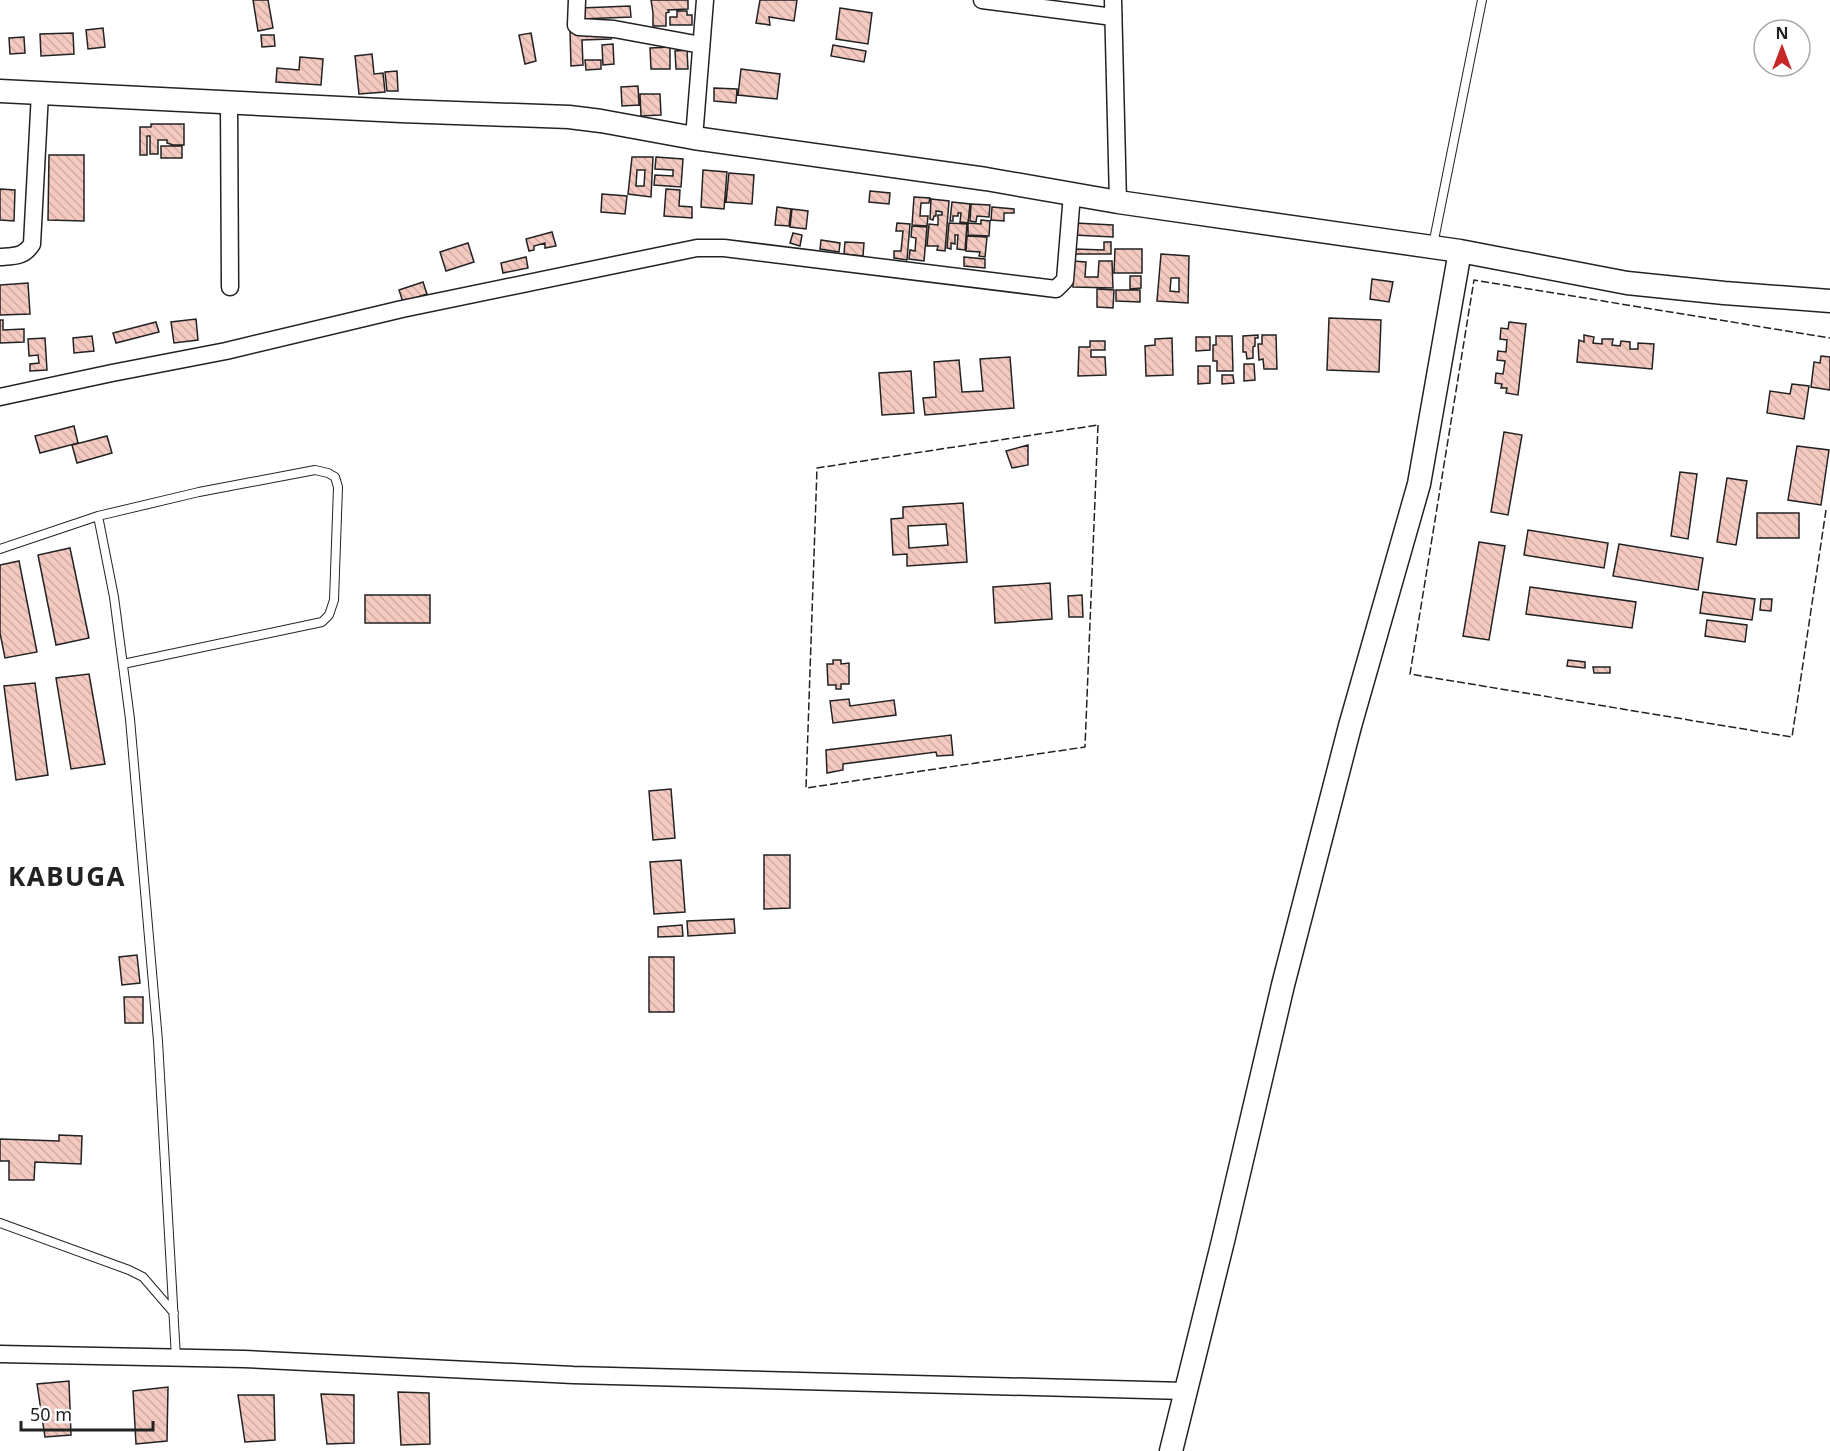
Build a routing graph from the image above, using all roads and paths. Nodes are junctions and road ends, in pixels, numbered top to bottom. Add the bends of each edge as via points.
1 (577, 0) edge
2 (705, 0) edge
3 (982, 0) edge
4 (1113, 0) edge
5 (1482, 0) edge
6 (1113, 17) junction
7 (701, 45) junction
8 (0, 91) edge
9 (40, 93) junction
10 (229, 102) junction
11 (694, 138) junction
12 (1072, 194) junction
13 (1118, 202) junction
14 (1432, 248) junction
15 (1460, 251) junction
16 (0, 257) edge
17 (230, 287) dead end
18 (1830, 301) edge
19 (0, 397) edge
20 (98, 516) junction
21 (0, 549) edge
22 (123, 663) junction
23 (0, 1223) edge
24 (174, 1314) junction
25 (0, 1354) edge
26 (176, 1358) junction
27 (1185, 1391) junction
28 (1171, 1451) edge

1 - 7 street via 579,27 614,29
2 - 7 street
3 - 6 street
4 - 6 street
5 - 14 lane
6 - 13 street
7 - 11 street
8 - 9 street
9 - 10 street
9 - 16 street via 32,244 19,256
10 - 11 street via 569,117
10 - 17 street
11 - 12 street
12 - 13 street
12 - 19 street via 1065,280 1056,289 724,248 697,248
13 - 14 street
14 - 15 street
15 - 18 street via 1627,283
15 - 27 street via 1419,484 1290,954
20 - 21 lane
20 - 22 lane
20 - 22 lane via 315,470 335,477 338,487 334,600 322,622
22 - 24 lane via 159,1041
23 - 24 lane via 143,1277
24 - 26 lane
25 - 26 street
26 - 27 street via 573,1375
27 - 28 street

